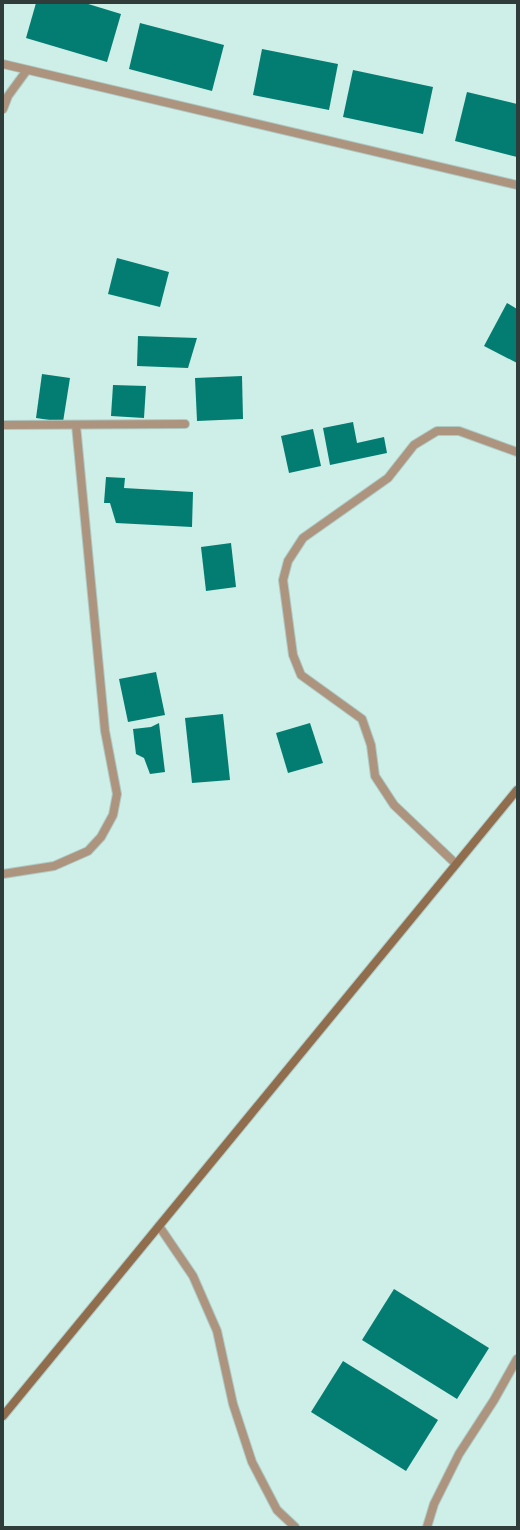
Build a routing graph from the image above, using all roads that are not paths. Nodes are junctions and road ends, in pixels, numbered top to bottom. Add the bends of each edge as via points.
1 (3, 64) edge
2 (27, 70) junction
3 (3, 109) edge
4 (517, 185) edge
5 (185, 424) dead end
6 (3, 425) edge
7 (76, 425) junction
8 (517, 452) edge
9 (517, 790) edge
10 (456, 864) junction
11 (3, 874) edge
12 (159, 1226) junction
13 (517, 1359) edge
14 (3, 1416) edge
15 (295, 1527) edge
16 (427, 1527) edge

1 - 2 street
2 - 3 street via 8,96
2 - 4 street
5 - 7 street
6 - 7 street
7 - 11 street via 105,731 116,794 113,815 101,837 88,851 54,866
8 - 10 street via 459,431 437,431 414,444 388,478 303,538 288,561 283,580 293,655 301,674 362,719 371,745 375,776 394,805
9 - 10 street
10 - 12 street
12 - 14 street
12 - 15 street via 193,1276 217,1331 233,1404 252,1462 277,1510
13 - 16 street via 459,1454 434,1504

